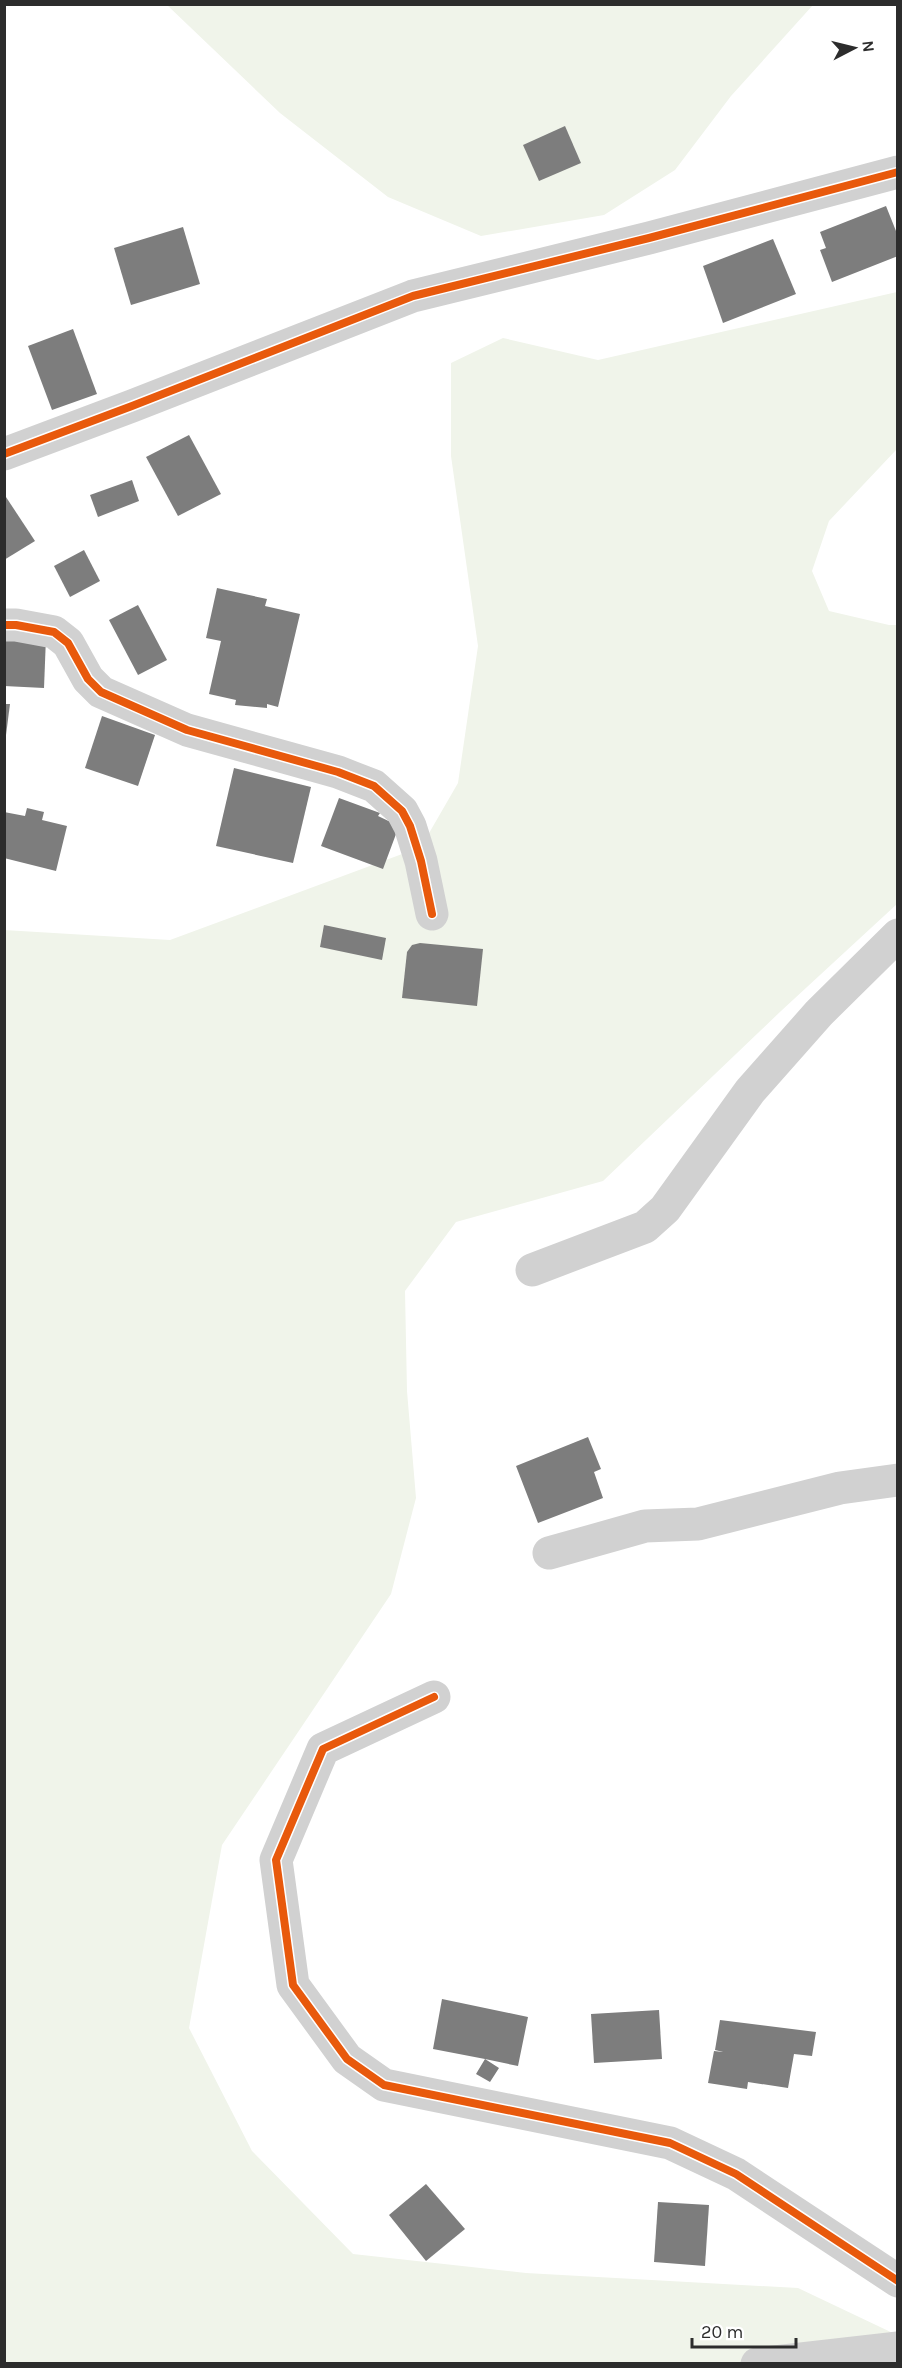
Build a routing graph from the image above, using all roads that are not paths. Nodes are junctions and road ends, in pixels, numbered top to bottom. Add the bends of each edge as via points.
1 (897, 171) edge
2 (4, 454) edge
3 (4, 625) edge
4 (432, 914) dead end
5 (897, 935) edge
6 (532, 1270) dead end
7 (897, 1480) edge
8 (549, 1553) dead end
9 (434, 1697) dead end
10 (897, 2281) edge
11 (897, 2349) edge
12 (757, 2364) edge

1 - 2 street via 413,296
3 - 4 street via 54,632 68,643 88,679 101,692 187,730 338,772 374,786 402,811 410,826
5 - 6 street via 819,1013 750,1091 671,1201 645,1227
7 - 8 street via 840,1488 698,1524 645,1526
9 - 10 street via 323,1749 276,1860 293,1985 347,2059 384,2085 670,2143 736,2174
11 - 12 street

